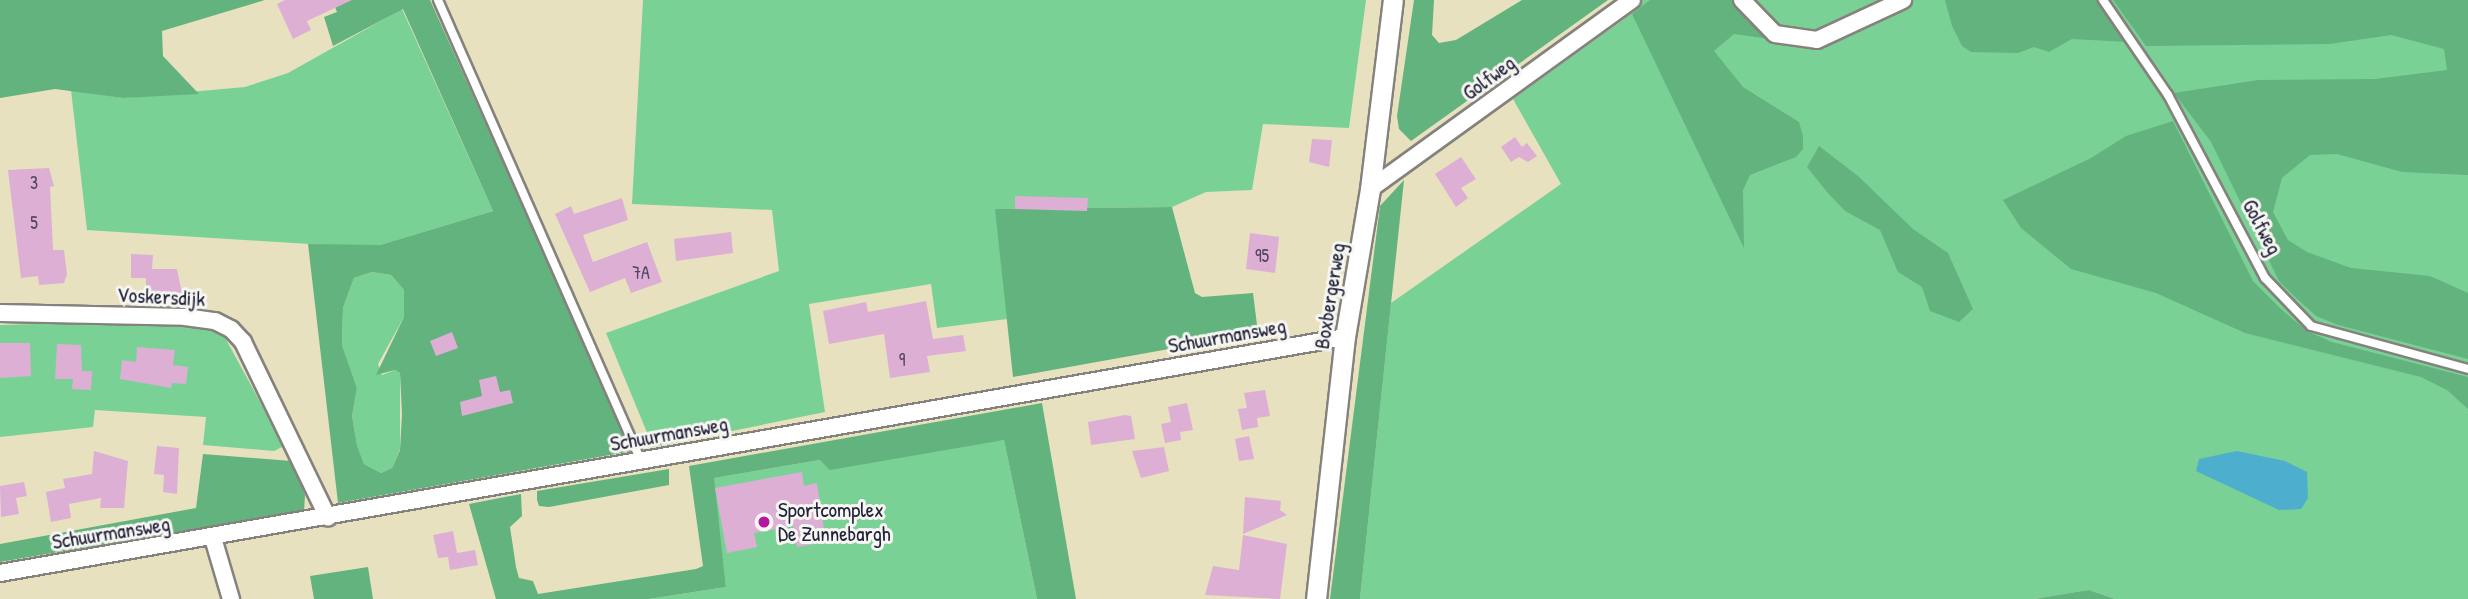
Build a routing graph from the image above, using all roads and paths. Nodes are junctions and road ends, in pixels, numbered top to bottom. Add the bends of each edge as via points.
1 (438, 0) edge
2 (1393, 0) edge
3 (1632, 0) edge
4 (1742, 0) edge
5 (1903, 0) edge
6 (2103, 0) edge
7 (1370, 189) junction
8 (0, 313) edge
9 (1345, 337) junction
10 (2468, 369) edge
11 (640, 461) junction
12 (328, 518) junction
13 (213, 538) junction
14 (0, 573) edge
15 (231, 599) edge
16 (1316, 599) edge

1 - 11 lane
2 - 7 street, Boxbergerweg
3 - 7 street, Golfweg
4 - 5 street via 1775,34 1817,40
6 - 10 lane, Golfweg via 2168,95 2265,278 2311,326
7 - 9 street, Boxbergerweg
8 - 12 street, Voskersdijk via 185,317 215,321 231,329 243,342
9 - 11 street, Schuurmansweg
9 - 16 street, Boxbergerweg
11 - 12 street, Schuurmansweg
12 - 13 street, Schuurmansweg
13 - 14 street, Schuurmansweg
13 - 15 street

